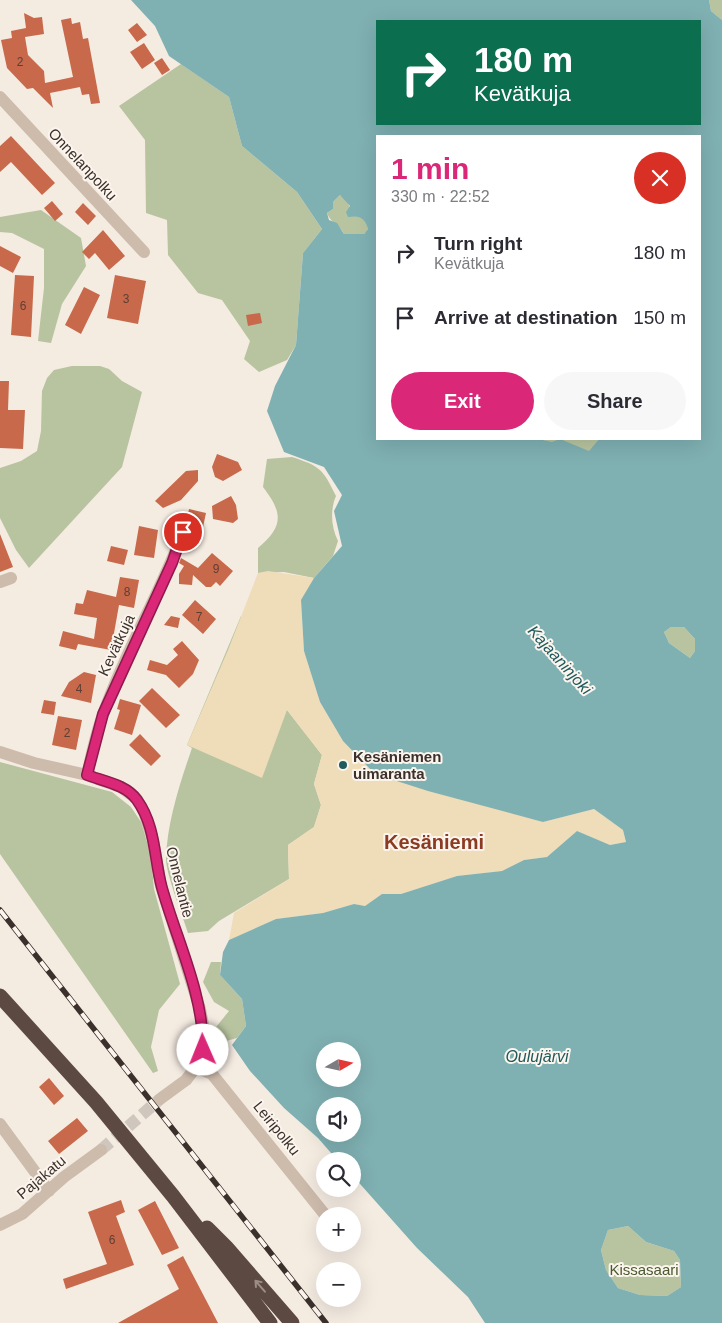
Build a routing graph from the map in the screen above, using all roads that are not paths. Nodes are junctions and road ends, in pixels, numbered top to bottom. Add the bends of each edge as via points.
1 (0, 97) edge
2 (144, 252) dead end
3 (183, 532) dead end
4 (0, 752) edge
5 (87, 775) junction
6 (0, 996) edge
7 (196, 1067) junction
8 (160, 1100) tunnel mouth
9 (0, 1124) edge
10 (101, 1150) tunnel mouth
11 (49, 1191) junction
12 (173, 1196) junction
13 (319, 1207) edge
14 (0, 1225) edge
15 (270, 1323) edge
16 (292, 1323) edge

1 - 2 street, Onnelanpolku
3 - 5 street, Kevätkuja via 106,706
4 - 5 street, Onnelantie
5 - 7 street, Onnelantie via 121,787 137,799 144,812 153,840 161,886 200,1009 203,1050
6 - 12 highway via 96,1102
7 - 8 street, Onnelantie via 186,1080
7 - 13 street, Leiripolku via 212,1074
9 - 11 street
10 - 11 street, Pajakatu
11 - 14 street, Pajakatu via 22,1214
12 - 15 highway
16 -> 12 highway via 226,1247

